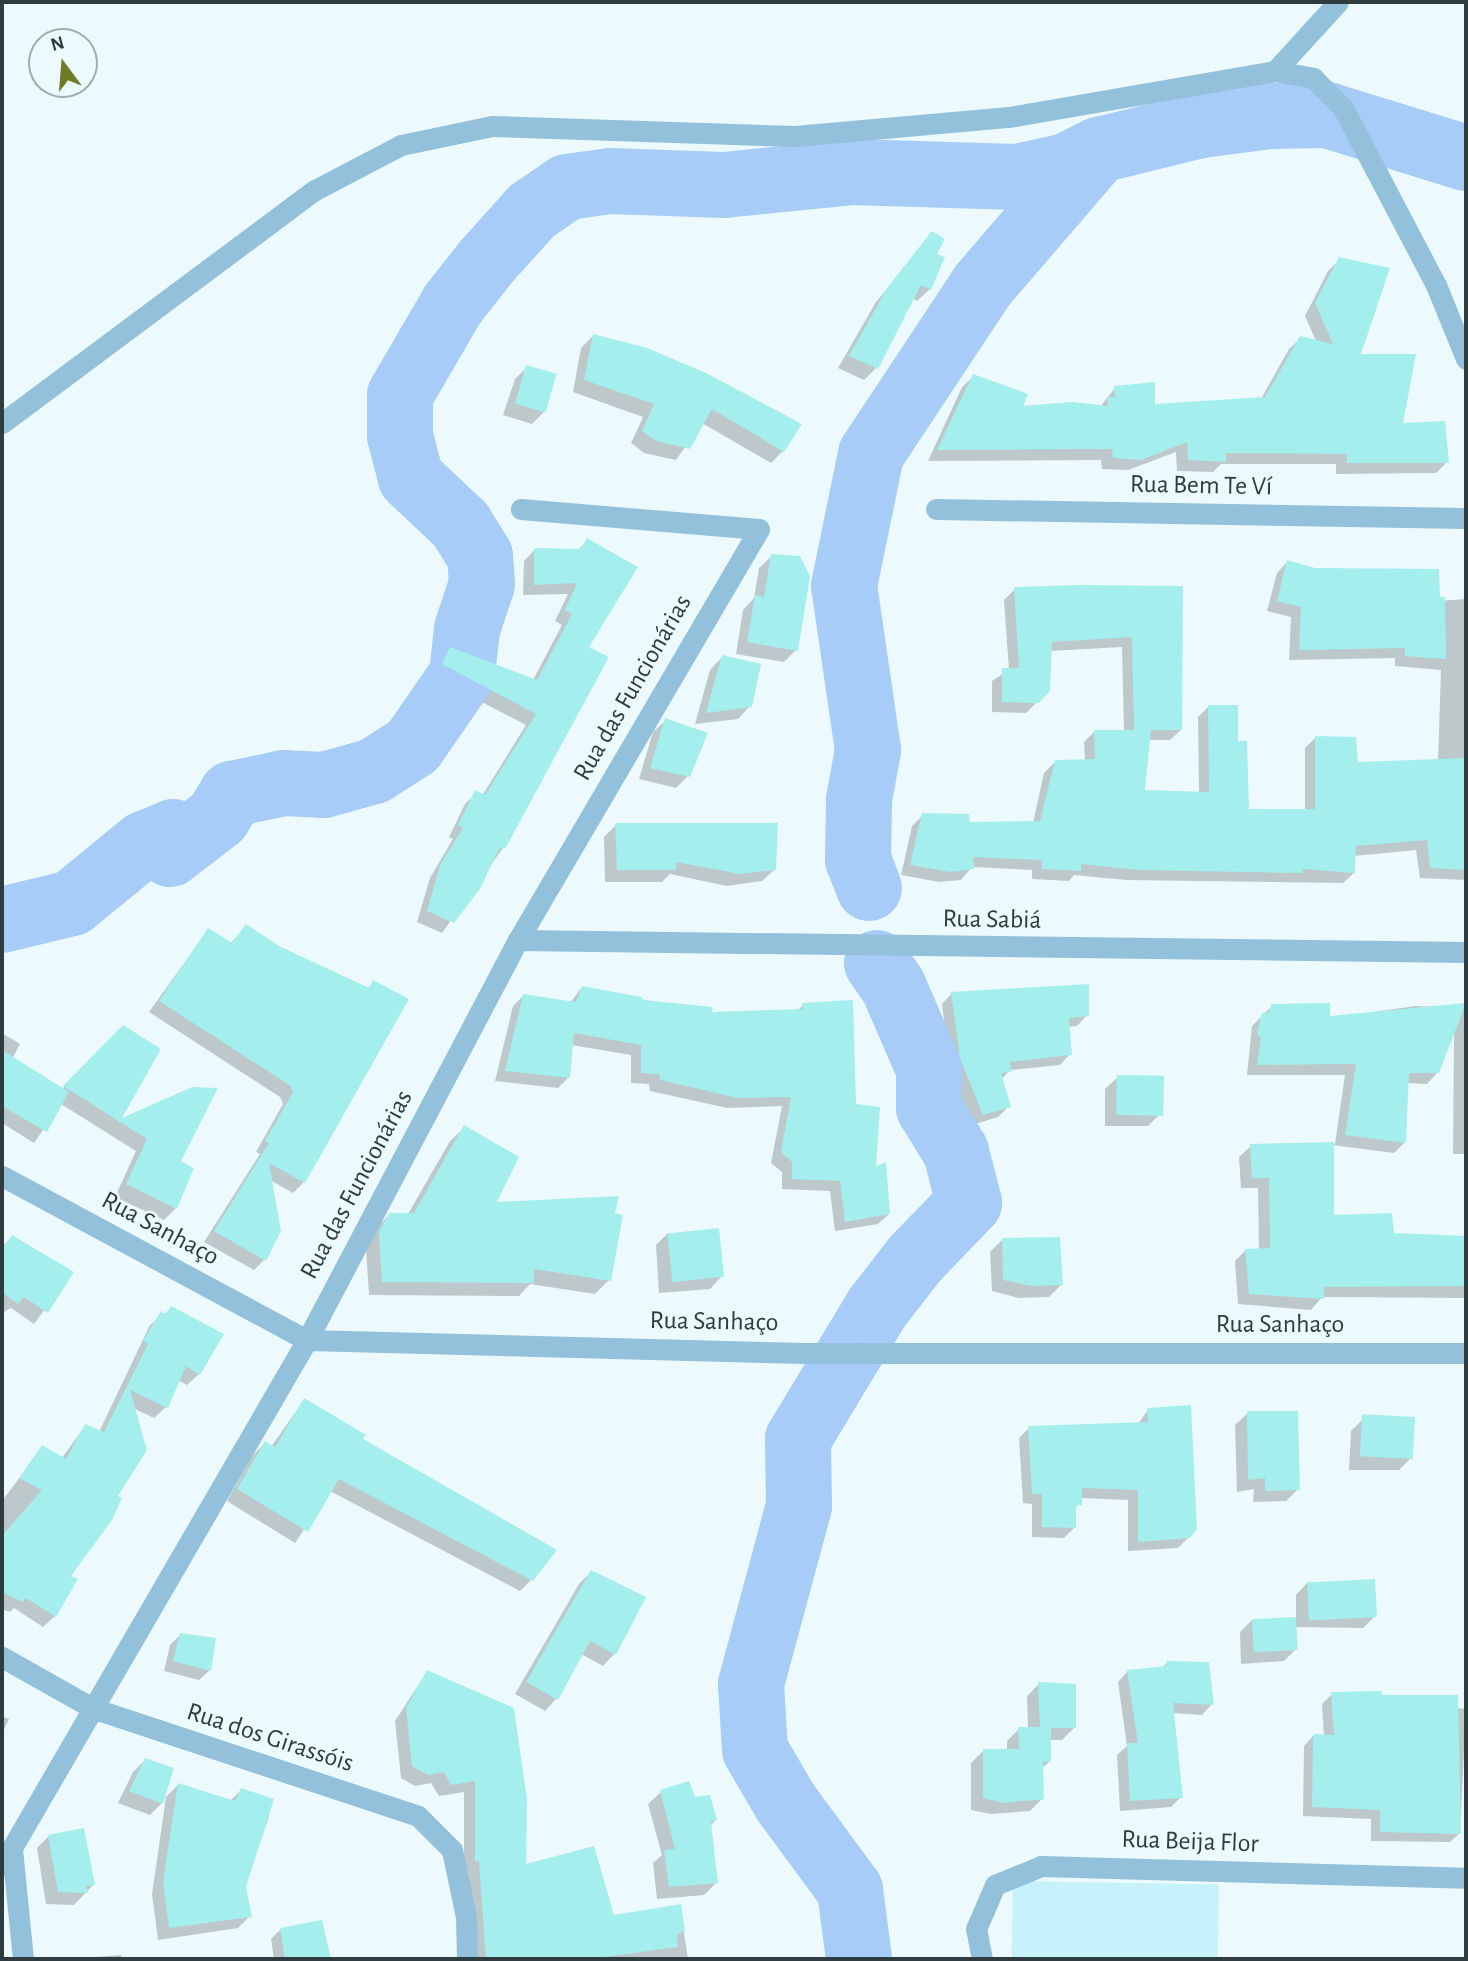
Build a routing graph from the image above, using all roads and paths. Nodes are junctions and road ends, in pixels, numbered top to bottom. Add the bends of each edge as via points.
1 (1338, 2) edge
2 (1275, 71) junction
3 (1466, 359) edge
4 (2, 423) edge
5 (521, 509) dead end
6 (936, 509) dead end
7 (1466, 518) edge
8 (518, 940) junction
9 (1466, 952) edge
10 (2, 1176) edge
11 (307, 1340) junction
12 (1466, 1353) edge
13 (2, 1657) edge
14 (92, 1708) junction
15 (7, 1857) edge
16 (1466, 1878) edge
17 (23, 1959) edge
18 (467, 1959) edge
19 (982, 1959) edge

1 - 2 street
2 - 3 street via 1313,78 1342,108 1436,285
2 - 4 street via 1009,117 795,136 492,126 401,145 314,190
5 - 8 street, Rua das Funcionárias via 759,529
6 - 7 street, Rua Bem Te Ví
8 - 9 street, Rua Sabiá
8 - 11 street, Rua das Funcionárias
10 - 11 street, Rua Sanhaço
11 - 12 street, Rua Sanhaço via 805,1353
11 - 14 street, Rua das Funcionárias
13 - 14 street, Rua dos Girassóis
14 - 15 street, Rua das Funcionárias
14 - 18 street, Rua dos Girassóis via 418,1816 452,1850 466,1917
15 - 17 street
16 - 19 street, Rua Beija Flor via 1041,1866 995,1885 976,1929

